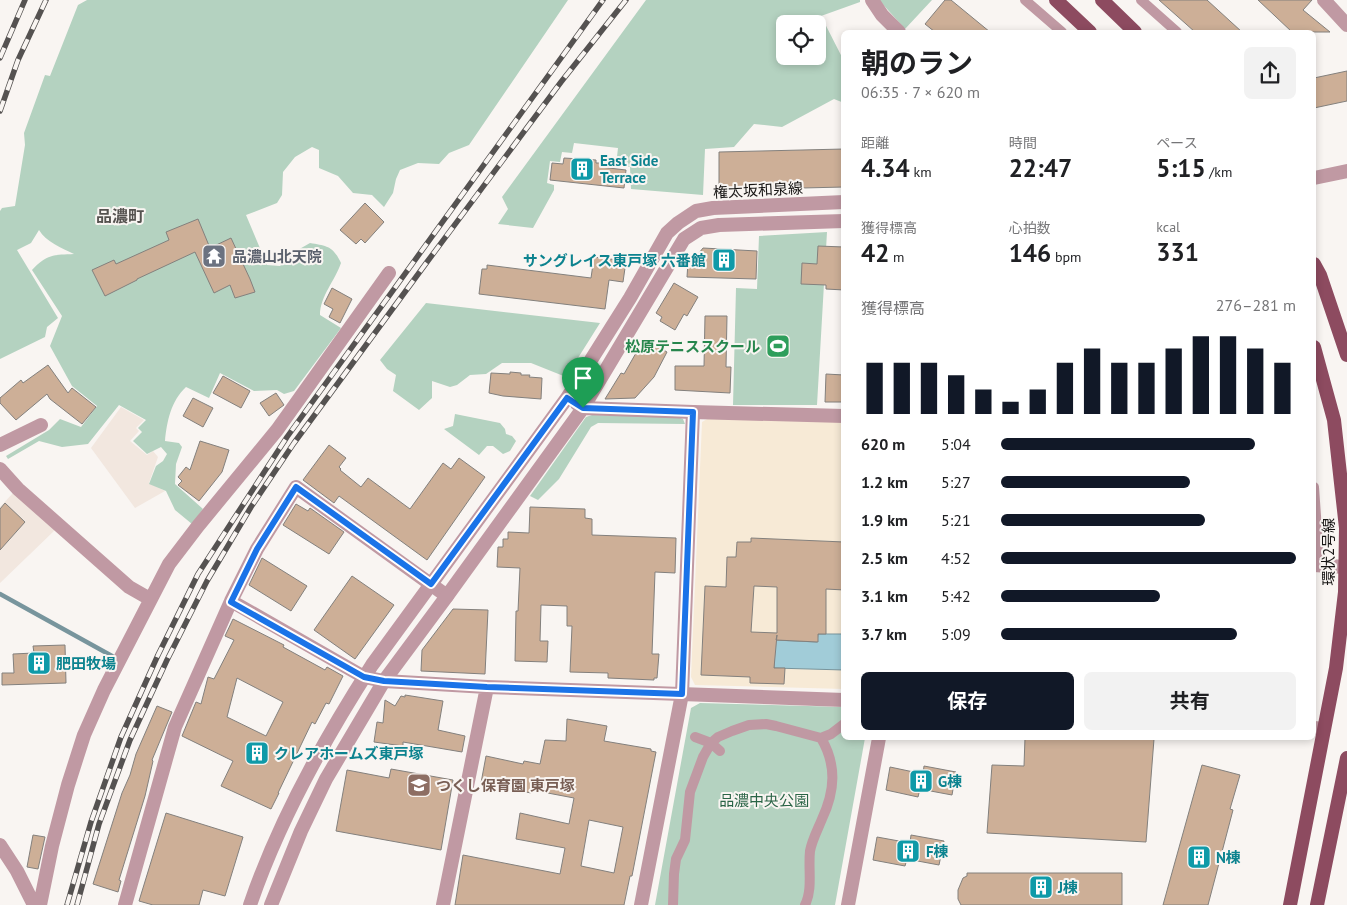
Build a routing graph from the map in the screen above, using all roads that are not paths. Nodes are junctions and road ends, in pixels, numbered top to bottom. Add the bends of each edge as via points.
1 (872, 0) edge
2 (1025, 0) edge
3 (1056, 0) edge
4 (1102, 0) edge
5 (1140, 0) edge
6 (1324, 0) edge
7 (1347, 25) edge
8 (897, 30) edge
9 (1060, 30) edge
10 (1088, 30) edge
11 (1134, 30) edge
12 (1175, 30) edge
13 (1347, 171) edge
14 (1316, 178) edge
15 (841, 202) edge
16 (841, 221) edge
17 (1316, 268) edge
18 (389, 273) dead end
19 (1316, 354) edge
20 (1347, 355) edge
21 (567, 398) junction
22 (583, 408) junction
23 (693, 412) junction
24 (841, 416) edge
25 (40, 425) dead end
26 (0, 446) edge
27 (0, 469) edge
28 (1316, 562) edge
29 (1345, 567) junction
30 (431, 584) junction
31 (447, 596) junction
32 (150, 600) junction
33 (231, 602) junction
34 (364, 677) junction
35 (384, 681) junction
36 (487, 687) junction
37 (682, 694) junction
38 (841, 700) edge
39 (841, 726) edge
40 (1319, 729) edge
41 (695, 737) dead end
42 (821, 738) junction
43 (879, 740) edge
44 (711, 743) junction
45 (720, 751) dead end
46 (1347, 758) edge
47 (0, 845) edge
48 (127, 904) edge
49 (34, 905) edge
50 (40, 905) edge
51 (250, 905) edge
52 (270, 905) edge
53 (443, 905) edge
54 (641, 905) edge
55 (673, 905) edge
56 (805, 905) edge
57 (848, 905) edge
58 (1290, 905) edge
59 (1317, 905) edge

1 - 8 street
2 - 9 street
3 - 10 main road
4 - 11 main road
5 - 12 street
6 - 7 street
13 - 14 street
15 - 21 street, 権太坂和泉線 via 713,208 696,211 678,223 667,233
16 - 22 street via 719,225 701,228 684,239
17 - 20 main road
18 - 32 street via 277,430 169,564
19 - 29 main road, 環状2号線 via 1334,420 1346,528
21 - 22 street
21 - 30 street, 権太坂和泉線
22 - 23 street
22 - 31 street
23 - 24 street
23 - 37 street
25 - 26 street
27 - 32 street via 18,489 129,587
28 - 29 street
29 - 40 main road, 環状2号線 via 1336,668
30 - 31 street
30 - 33 street via 296,487 257,549
30 - 34 street, 権太坂和泉線
31 - 35 street
32 - 50 street via 84,735 52,846
33 - 34 street
33 - 48 street via 175,728
34 - 35 street
34 - 51 street, 権太坂和泉線 via 293,802
35 - 36 street
35 - 52 street via 326,779
36 - 37 street
36 - 53 street
37 - 38 street
37 - 54 street
39 - 42 street
40 - 58 main road, 環状2号線
41 - 44 street
42 - 44 street via 758,724 732,731
42 - 56 street via 831,760 833,780 827,809 810,850
43 - 57 street
44 - 45 street
44 - 55 street via 690,792 685,840 676,860
46 - 59 main road
47 - 49 street

